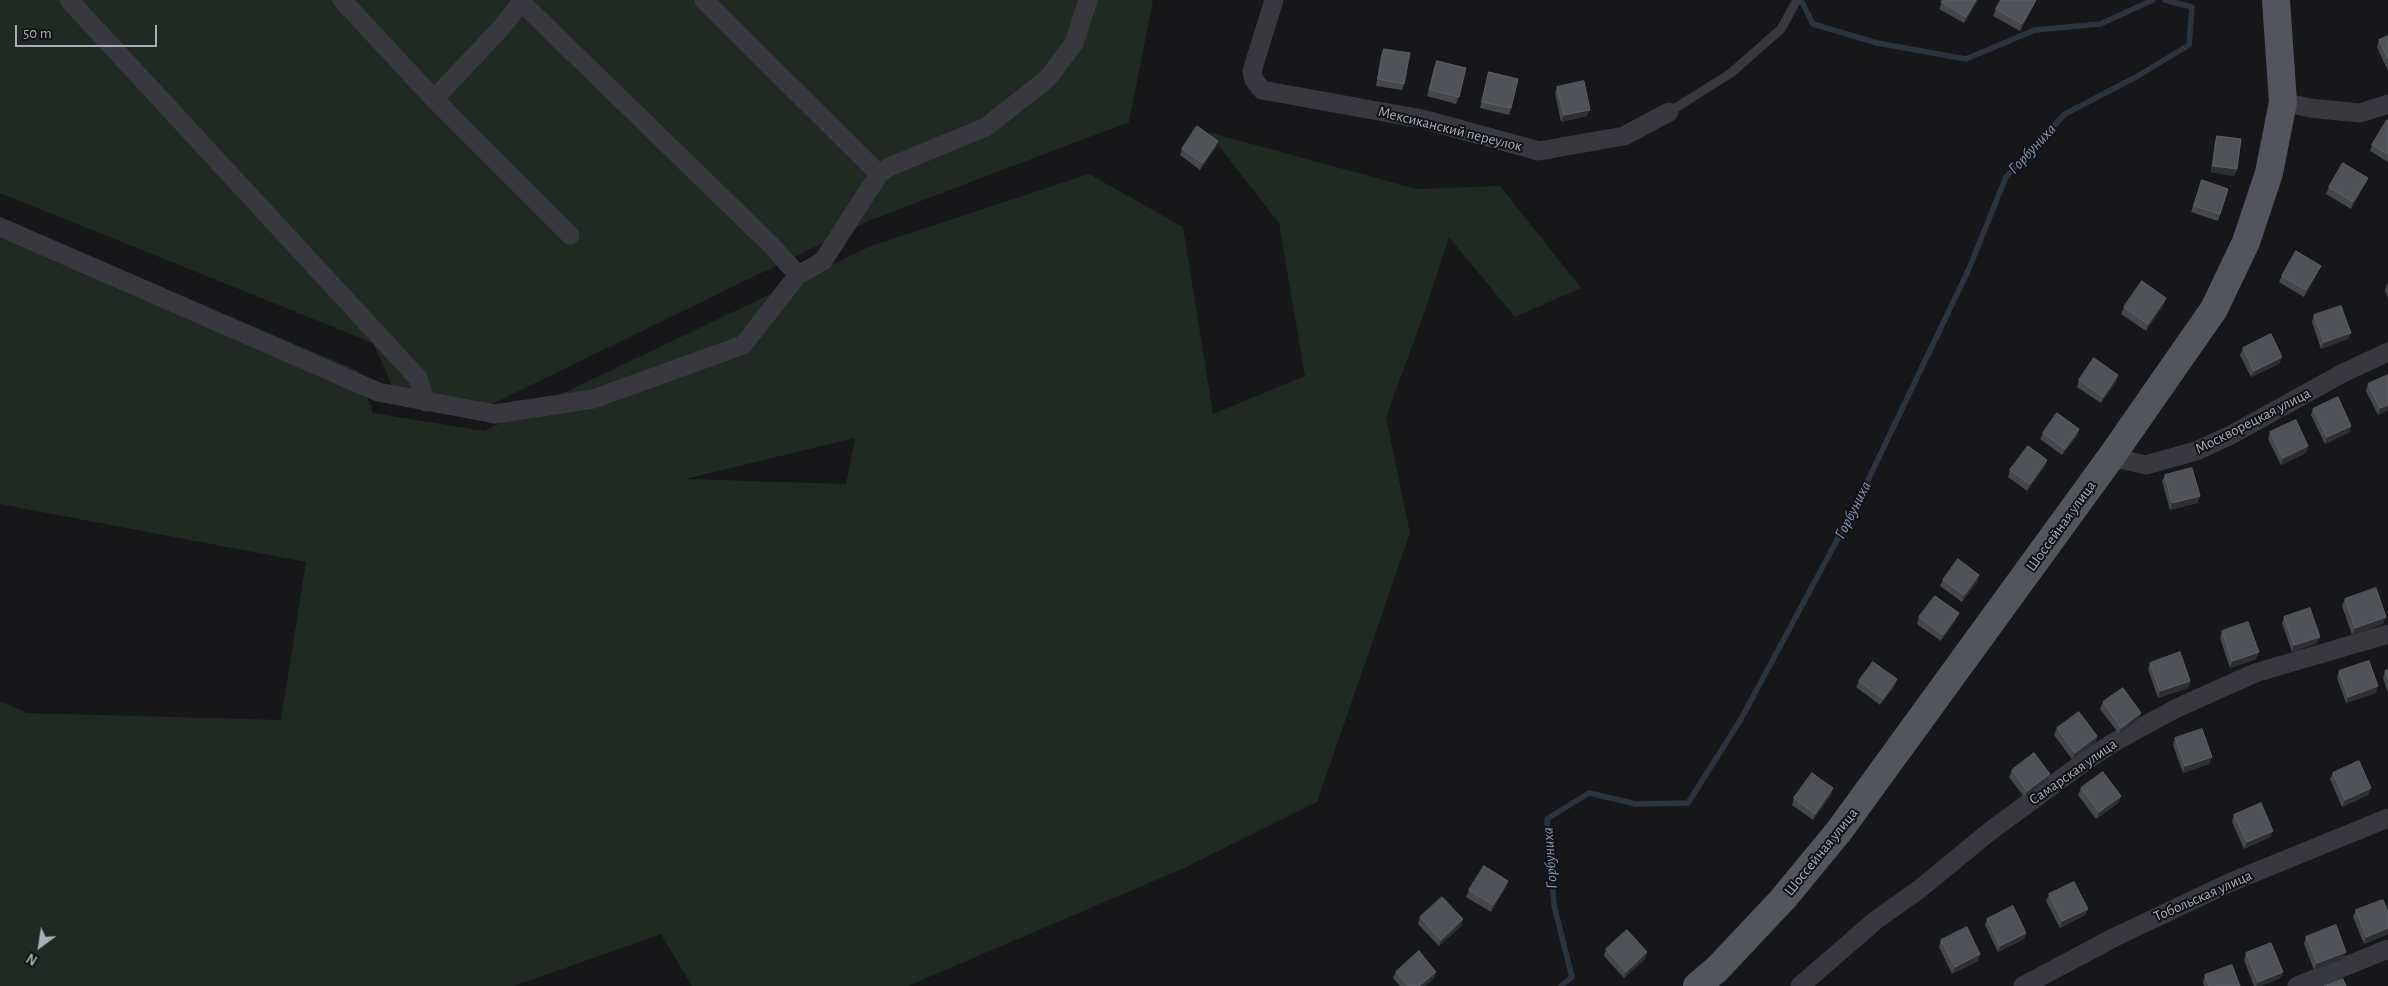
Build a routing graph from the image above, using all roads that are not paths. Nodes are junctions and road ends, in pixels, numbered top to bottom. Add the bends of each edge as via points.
1 (69, 0) edge
2 (342, 0) edge
3 (704, 0) edge
4 (1088, 0) edge
5 (1274, 0) edge
6 (1797, 0) edge
7 (2276, 0) edge
8 (521, 1) edge
9 (434, 99) junction
10 (2283, 102) junction
11 (2388, 104) edge
12 (1669, 112) joint
13 (879, 174) junction
14 (0, 227) edge
15 (570, 235) dead end
16 (798, 275) junction
17 (2388, 352) edge
18 (426, 402) junction
19 (2111, 457) junction
20 (2388, 634) edge
21 (2388, 818) edge
22 (2388, 949) edge
23 (1697, 986) edge
24 (1800, 986) edge
25 (2023, 986) edge
26 (2297, 986) edge

1 - 18 street via 418,378
2 - 9 street
3 - 13 street
4 - 13 street via 1074,43 1048,78 986,127
5 - 12 street, Мексиканский переулок via 1252,72 1262,90 1422,119 1540,151 1624,136
6 - 12 lane via 1781,29 1753,54 1731,73
7 - 10 main road, Шоссейная улица
8 - 9 street via 501,28
8 - 16 street
9 - 15 street
10 - 11 street via 2360,113
10 - 19 main road, Шоссейная улица via 2269,173 2246,242 2214,309
13 - 16 street via 823,261
14 - 18 street via 378,392
16 - 18 street via 743,344 593,399 495,414
17 - 19 street, Москворецкая улица via 2196,451 2146,465
19 - 23 main road, Шоссейная улица via 1839,832 1783,899
20 - 24 street, Самарская улица via 2255,673 2177,708 2116,741 1989,832 1876,920
21 - 25 street, Тобольская улица via 2231,882 2115,937
22 - 26 street

